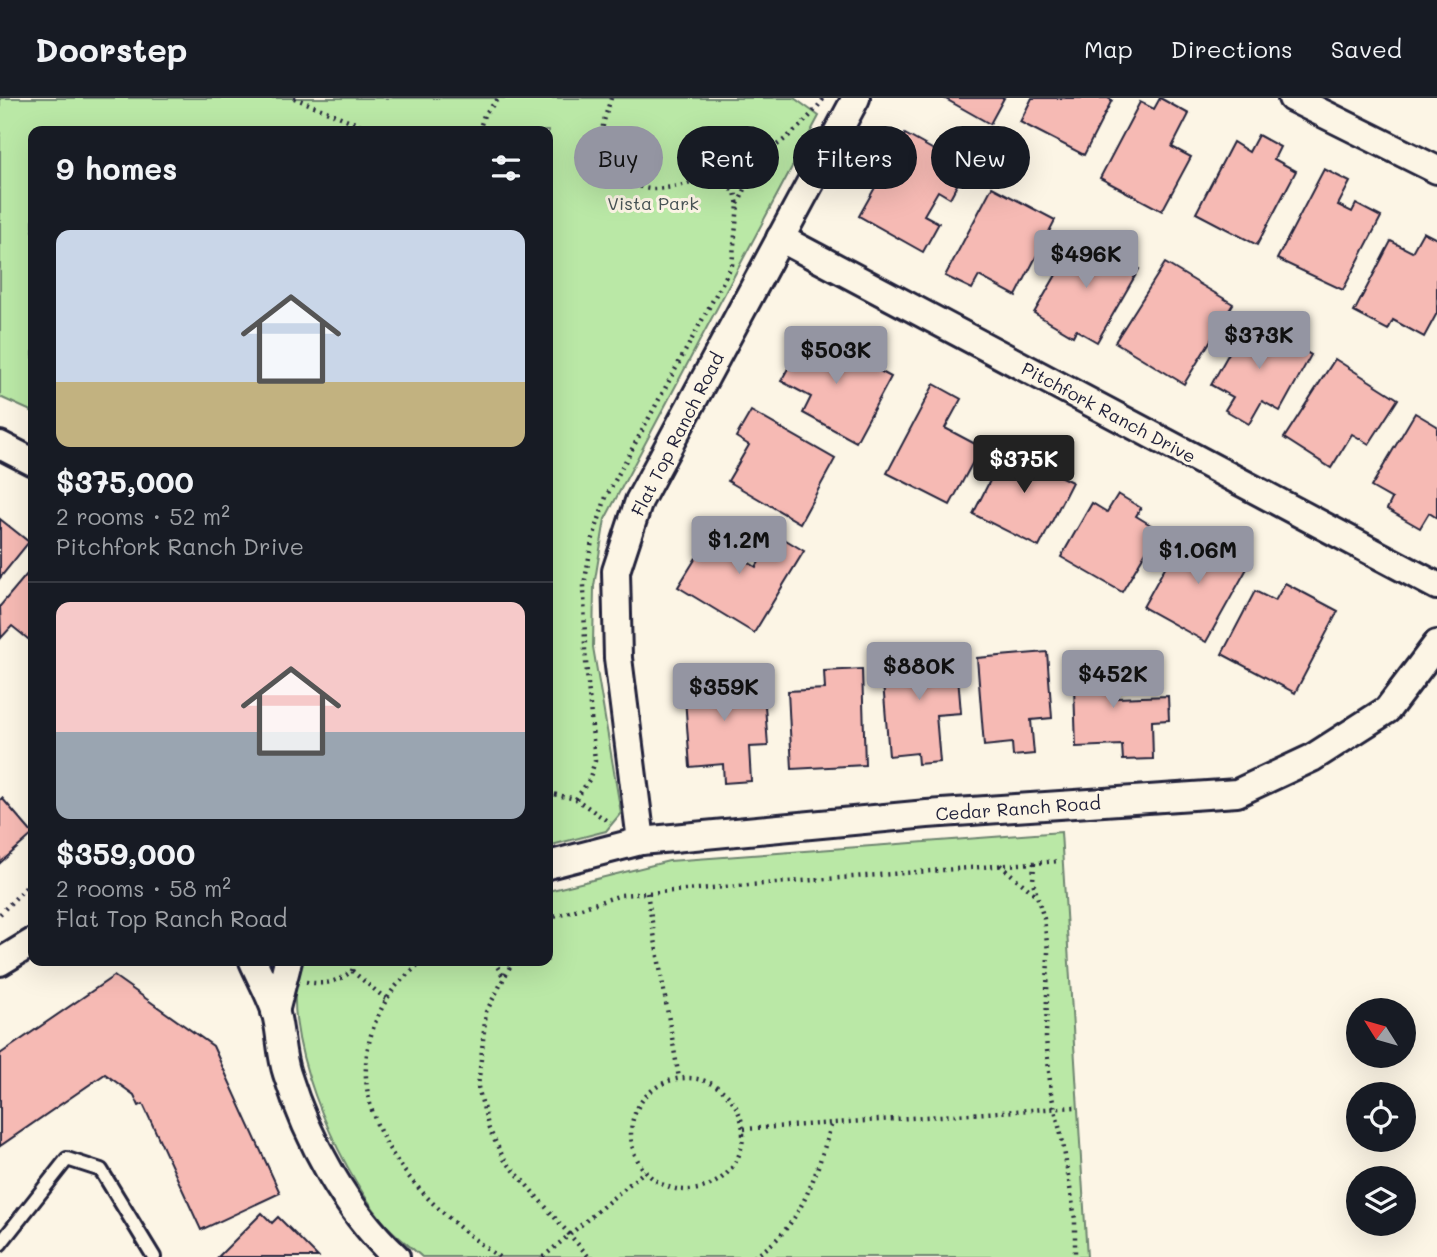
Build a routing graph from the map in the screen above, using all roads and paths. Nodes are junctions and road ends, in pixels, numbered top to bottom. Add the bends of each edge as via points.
1 (294, 98) edge
2 (499, 98) edge
3 (611, 98) edge
4 (824, 98) edge
5 (856, 98) edge
6 (1292, 98) edge
7 (363, 126) edge
8 (481, 126) edge
9 (779, 141) edge
10 (1437, 170) edge
11 (677, 184) edge
12 (746, 189) edge
13 (738, 205) dead end
14 (780, 238) junction
15 (0, 445) edge
16 (28, 460) edge
17 (1437, 586) edge
18 (1437, 644) edge
19 (553, 794) edge
20 (617, 827) dead end
21 (640, 841) junction
22 (1059, 861) dead end
23 (1034, 863) junction
24 (553, 864) edge
25 (1000, 865) junction
26 (28, 885) edge
27 (647, 893) junction
28 (1037, 895) junction
29 (0, 914) edge
30 (553, 918) edge
31 (28, 945) edge
32 (0, 962) edge
33 (255, 966) edge
34 (353, 966) edge
35 (418, 966) edge
36 (497, 966) edge
37 (510, 966) edge
38 (295, 971) edge
39 (352, 971) junction
40 (504, 977) junction
41 (387, 1000) junction
42 (275, 1012) junction
43 (679, 1078) junction
44 (1076, 1107) dead end
45 (1055, 1108) junction
46 (832, 1123) junction
47 (744, 1129) junction
48 (645, 1171) junction
49 (568, 1236) junction
50 (0, 1244) edge
51 (154, 1257) edge
52 (396, 1257) edge
53 (499, 1257) edge
54 (542, 1257) edge
55 (589, 1257) edge
56 (754, 1257) edge
57 (1074, 1257) edge

1 - 7 path
2 - 8 path
3 - 11 path via 602,135 608,158 629,181 642,186
4 - 9 path
5 - 14 street, Flat Top Ranch Road
6 - 10 street
12 - 13 path
14 - 17 street, Pitchfork Ranch Drive
14 - 21 street, Flat Top Ranch Road via 639,501 616,571 618,658
15 - 16 street
18 - 21 street, Cedar Ranch Road via 1387,710 1312,758 1237,793 927,814
19 - 20 path via 576,799
21 - 24 street, Cedar Ranch Road
22 - 23 path
23 - 25 path
23 - 28 path
25 - 27 path
25 - 28 path
26 - 29 path
27 - 30 path via 621,895
27 - 43 path
28 - 45 path via 1048,951 1046,1038
31 - 32 street
33 - 42 street
34 - 39 path
35 - 41 path
36 - 40 path
37 - 40 path
38 - 39 path via 331,984
38 - 42 street
39 - 41 path
40 - 49 path via 486,1012 478,1087 488,1129 503,1158
41 - 53 path via 370,1043 366,1073 369,1104 383,1140 431,1204
42 - 52 street via 286,1073 309,1129 346,1200
43 - 47 path via 720,1087 738,1109
43 - 48 path via 650,1092 633,1119 633,1150
44 - 45 path
45 - 46 path
45 - 57 path via 1075,1219
46 - 47 path
46 - 56 path via 817,1172 795,1219
47 - 48 path via 736,1164 716,1183 675,1190
48 - 49 path
49 - 54 path
49 - 55 path
50 - 51 lane via 66,1159 101,1170

